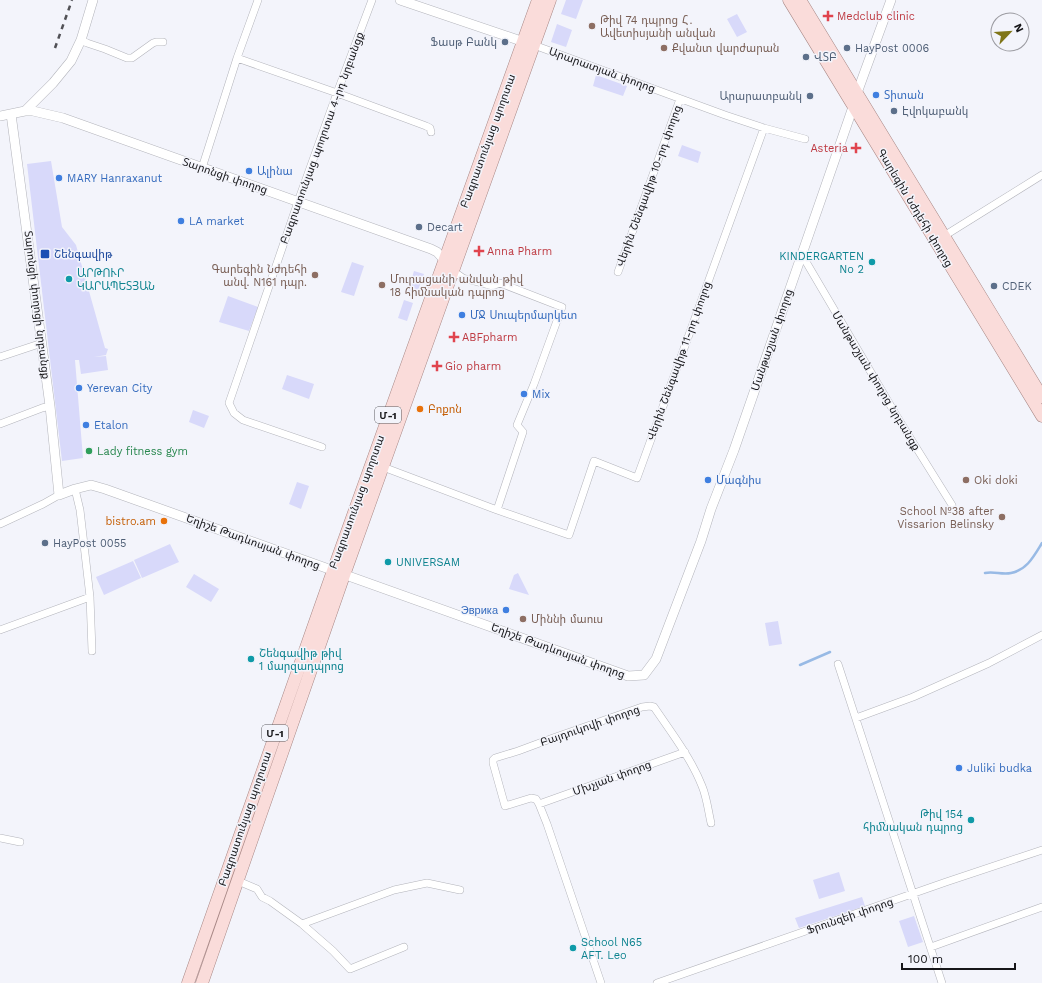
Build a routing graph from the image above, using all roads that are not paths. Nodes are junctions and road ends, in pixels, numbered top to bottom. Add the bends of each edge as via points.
1 (93, 0) edge
2 (258, 0) edge
3 (372, 0) edge
4 (400, 0) edge
5 (538, 0) edge
6 (550, 0) edge
7 (789, 0) edge
8 (800, 0) edge
9 (891, 0) edge
10 (81, 40) junction
11 (163, 42) dead end
12 (529, 44) junction
13 (237, 58) junction
14 (337, 93) junction
15 (857, 94) junction
16 (680, 99) junction
17 (853, 107) junction
18 (26, 111) junction
19 (12, 114) junction
20 (0, 116) edge
21 (764, 128) junction
22 (431, 132) dead end
23 (805, 138) dead end
24 (202, 168) junction
25 (1042, 175) edge
26 (298, 201) junction
27 (944, 236) junction
28 (802, 255) junction
29 (444, 260) junction
30 (453, 271) junction
31 (618, 272) dead end
32 (42, 343) junction
33 (0, 357) edge
34 (1042, 397) edge
35 (50, 406) junction
36 (1042, 416) edge
37 (0, 424) edge
38 (322, 447) dead end
39 (382, 467) junction
40 (75, 489) junction
41 (59, 496) junction
42 (952, 505) dead end
43 (497, 510) junction
44 (0, 524) edge
45 (333, 571) junction
46 (344, 575) junction
47 (90, 597) junction
48 (0, 630) edge
49 (1042, 635) edge
50 (92, 651) dead end
51 (838, 664) dead end
52 (644, 675) joint
53 (856, 718) junction
54 (685, 752) junction
55 (539, 804) junction
56 (711, 823) dead end
57 (0, 838) edge
58 (20, 842) dead end
59 (1042, 850) edge
60 (238, 881) junction
61 (460, 890) dead end
62 (913, 894) junction
63 (1042, 907) edge
64 (302, 924) junction
65 (931, 946) junction
66 (404, 947) dead end
67 (188, 983) edge
68 (202, 983) edge
69 (602, 983) edge
70 (657, 983) edge
71 (942, 983) edge

1 - 10 street
2 - 13 street
3 - 14 street, Բագրատունյաց պողոտա 4-րդ նրբանցք
4 - 12 street, Արարատյան փողոց
5 - 12 main road, Բագրատունյաց պողոտա / Մ-1
6 - 12 main road, Բագրատունյաց պողոտա / Մ-1
7 - 17 main road, Գարեգին Նժդեհի փողոց
8 - 15 main road, Գարեգին Նժդեհի փողոց
9 - 15 street, Մանթաշյան փողոց
10 - 11 street via 127,58 132,58 153,43
10 - 18 street via 71,62
12 - 16 street, Արարատյան փողոց
12 - 29 main road, Բագրատունյաց պողոտա / Մ-1
12 - 30 main road, Բագրատունյաց պողոտա / Մ-1
13 - 14 street
13 - 24 street
14 - 22 street via 426,126
14 - 26 street, Բագրատունյաց պողոտա 4-րդ նրբանցք
15 - 17 street, Մանթաշյան փողոց
15 - 27 main road, Գարեգին Նժդեհի փողոց
16 - 21 street, Արարատյան փողոց
16 - 31 street, Վերին Շենգավիթ 10-րդ փողոց
17 - 28 street, Մանթաշյան փողոց
17 - 36 main road, Գարեգին Նժդեհի փողոց
18 - 19 street, Տարոնցի փողոց
18 - 24 street, Տարոնցի փողոց via 63,118
19 - 20 street, Տարոնցի փողոց
19 - 32 street, Տարոնցի փողոցի նրբանցք
21 - 23 street, Արարատյան փողոց
21 - 43 street, Վերին Շենգավիթ 11-րդ փողոց via 637,478 594,461 569,535
24 - 26 street, Տարոնցի փողոց
25 - 27 street
26 - 29 street, Տարոնցի փողոց via 431,249
26 - 38 street, Բագրատունյաց պողոտա 4-րդ նրբանցք via 229,403 234,413 243,420
27 - 34 main road, Գարեգին Նժդեհի փողոց
28 - 42 street, Մանթաշյան փողոց նրբանցք
28 - 52 street, Մանթաշյան փողոց via 701,541 656,659
29 - 30 street, Տարոնցի փողոց
29 - 45 main road, Բագրատունյաց պողոտա / Մ-1
30 - 39 main road, Բագրատունյաց պողոտա / Մ-1
30 - 43 street via 463,278 492,286 500,284 562,307 517,425 523,432
32 - 33 street
32 - 35 street, Տարոնցի փողոցի նրբանցք
35 - 37 street
35 - 41 street, Տարոնցի փողոցի նրբանցք
39 - 43 street
39 - 46 main road, Բագրատունյաց պողոտա / Մ-1
40 - 41 street, Եղիշե Թադևոսյան փողոց
40 - 45 street, Եղիշե Թադևոսյան փողոց via 91,485 105,489
40 - 47 street via 80,510
41 - 44 street, Եղիշե Թադևոսյան փողոց
45 - 46 street, Եղիշե Թադևոսյան փողոց
45 - 67 main road, Բագրատունյաց պողոտա / Մ-1
46 - 52 street, Եղիշե Թադևոսյան փողոց via 628,676
46 - 60 main road, Բագրատունյաց պողոտա / Մ-1
47 - 48 street
47 - 50 street
49 - 53 street via 989,663
51 - 53 street
53 - 62 street
54 - 55 street, Մխչյան փողոց
54 - 55 street, Բայդուկովի փողոց via 654,707 650,706 495,758 493,762 505,806 531,798 536,799
54 - 56 street, Բայդուկովի փողոց via 702,785
55 - 69 street
57 - 58 street
59 - 62 street, Ֆրունզեի փողոց
60 - 64 street via 257,889 262,897
60 - 68 main road, Բագրատունյաց պողոտա / Մ-1
61 - 64 street via 427,883 394,890
62 - 65 street
62 - 70 street, Ֆրունզեի փողոց
63 - 65 street
64 - 66 street via 350,969
65 - 71 street

